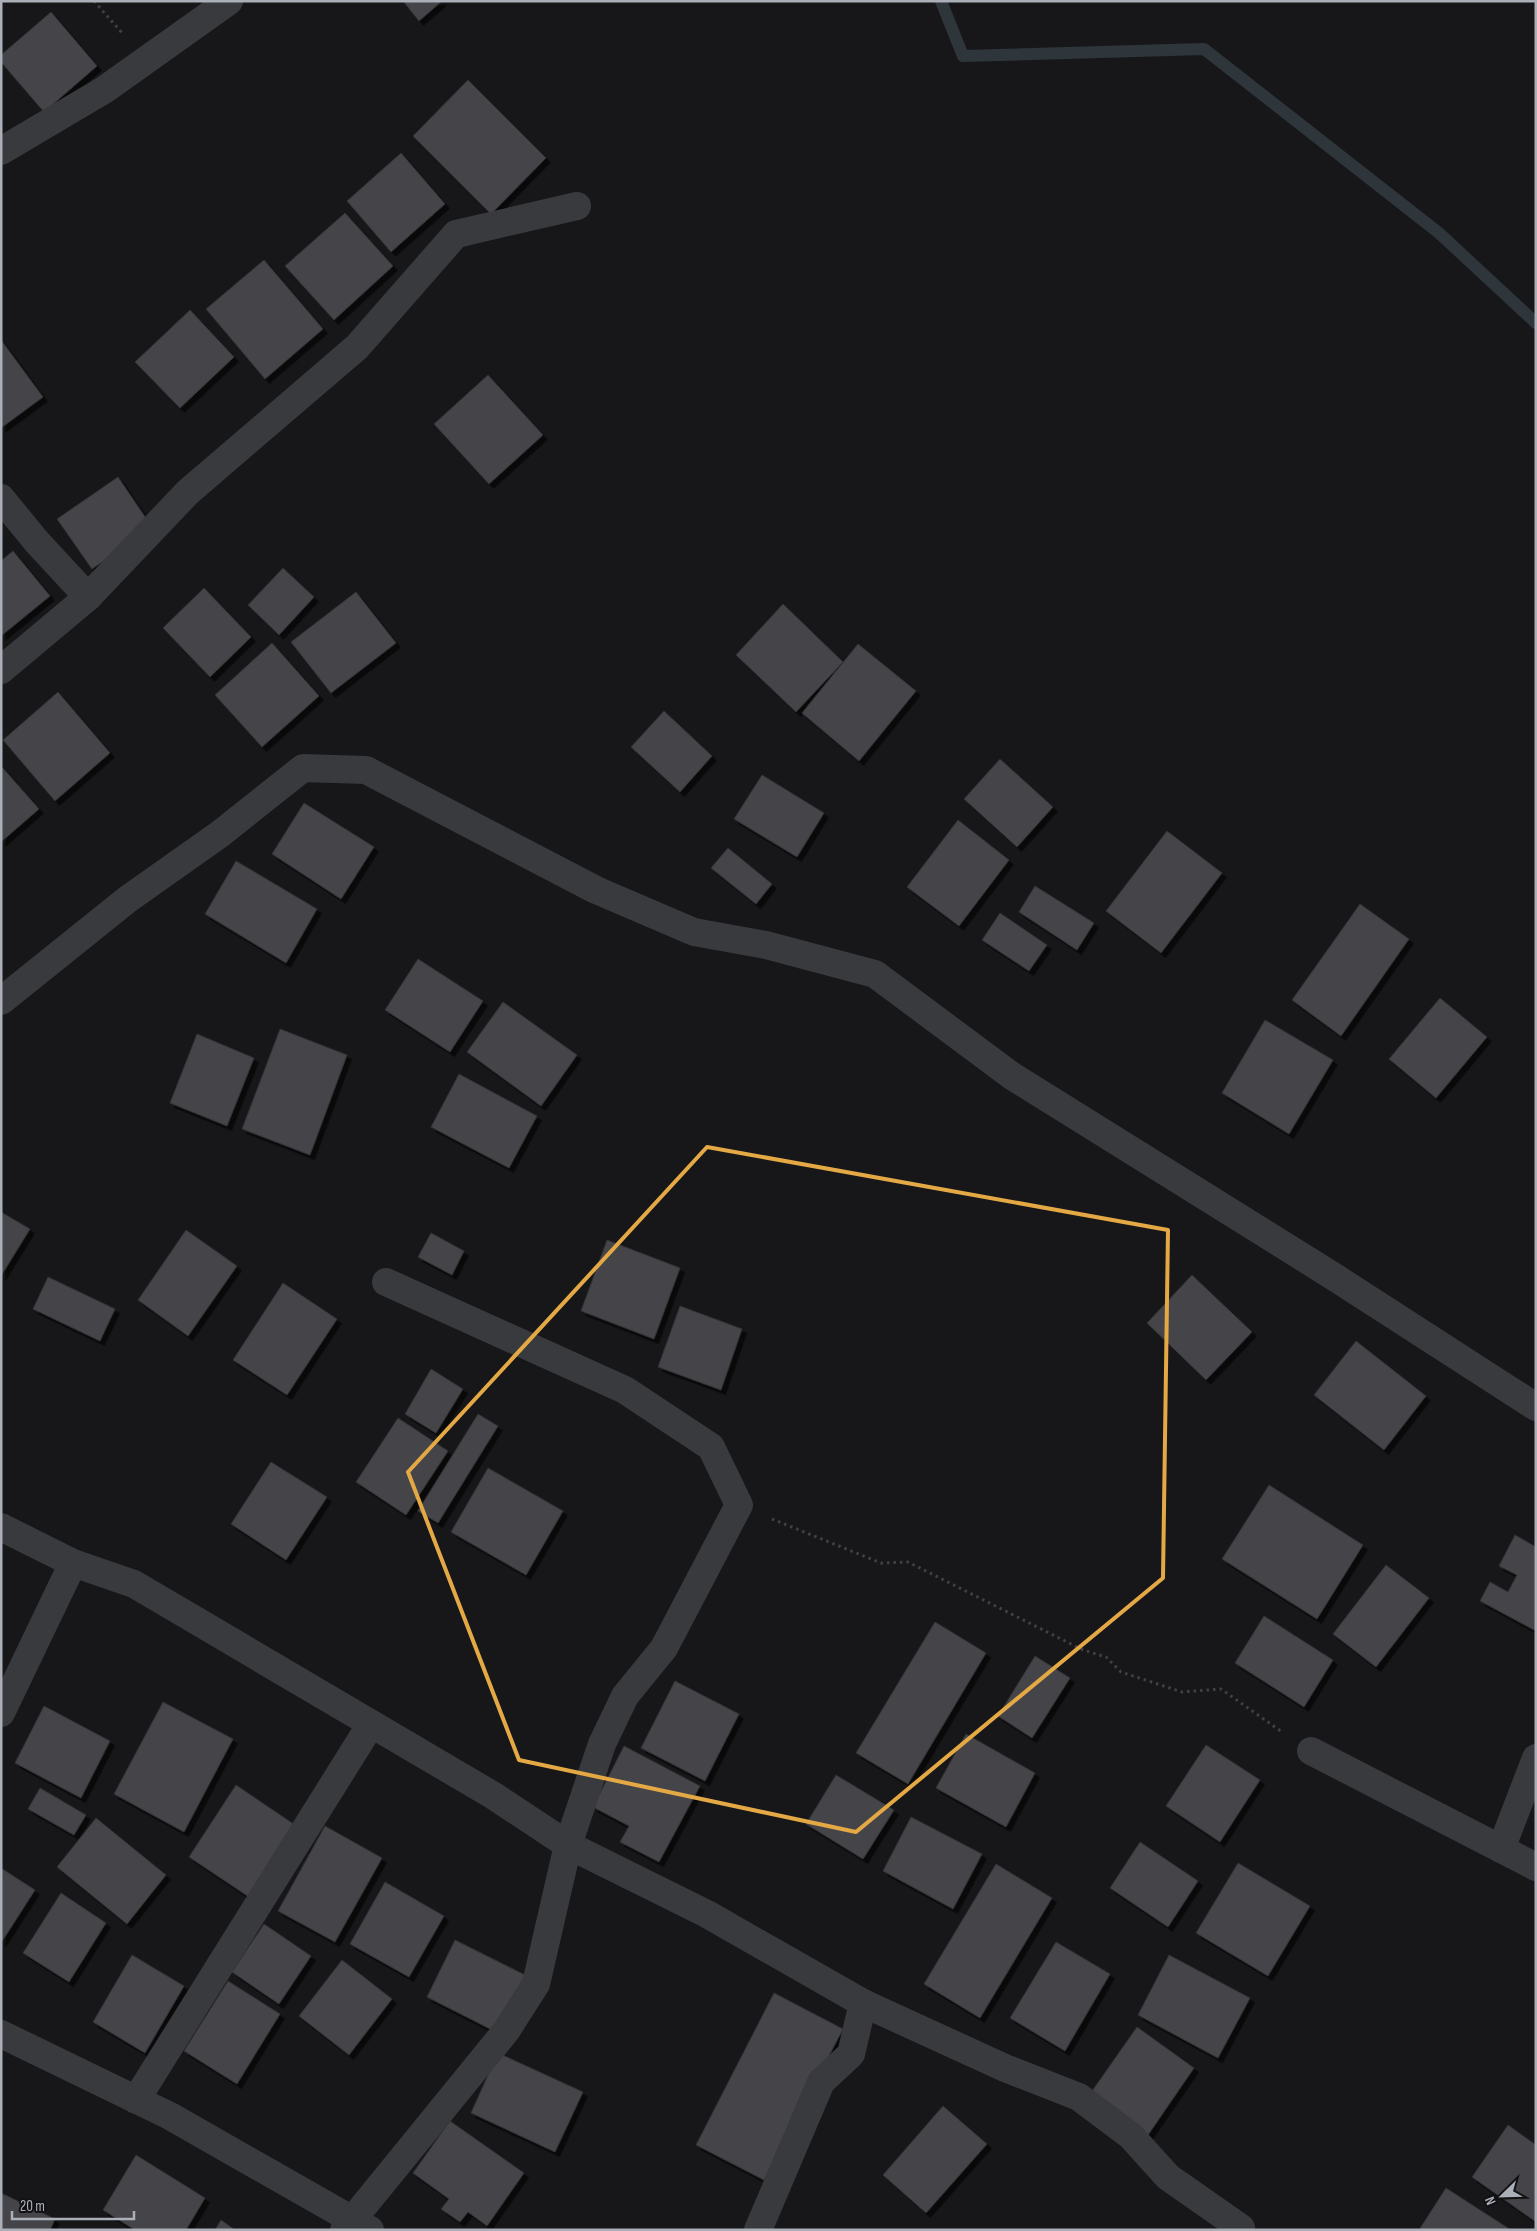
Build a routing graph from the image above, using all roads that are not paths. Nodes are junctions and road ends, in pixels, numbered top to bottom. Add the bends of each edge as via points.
1 (229, 1) edge
2 (1, 151) edge
3 (577, 206) dead end
4 (1, 498) edge
5 (88, 597) junction
6 (1, 670) edge
7 (1, 1001) edge
8 (386, 1282) dead end
9 (1536, 1407) edge
10 (1, 1527) edge
11 (73, 1563) junction
12 (1, 1713) edge
13 (370, 1724) junction
14 (1311, 1751) road end
15 (1536, 1758) edge
16 (568, 1845) junction
17 (1501, 1849) junction
18 (1536, 1867) edge
19 (863, 2003) junction
20 (1, 2034) edge
21 (136, 2100) junction
22 (355, 2227) edge
23 (758, 2230) edge
24 (1240, 2230) edge

1 - 2 street via 104,90
3 - 5 street via 456,234 357,347 188,492
4 - 5 street
5 - 6 street
7 - 9 street via 128,899 220,834 303,768 366,770 596,890 694,932 766,945 875,974 1012,1076
8 - 16 street via 624,1390 711,1447 739,1505 664,1648 625,1696 602,1744
10 - 11 street
11 - 12 street
11 - 13 street via 134,1584
13 - 16 street via 494,1796
13 - 21 street
14 - 17 street
15 - 17 street
16 - 19 street via 707,1914
16 - 22 street via 536,1984 506,2031
17 - 18 street
19 - 23 street via 851,2054 820,2082
19 - 24 street via 1005,2068 1079,2097 1131,2136 1168,2177
20 - 21 street
21 - 22 street via 170,2116

